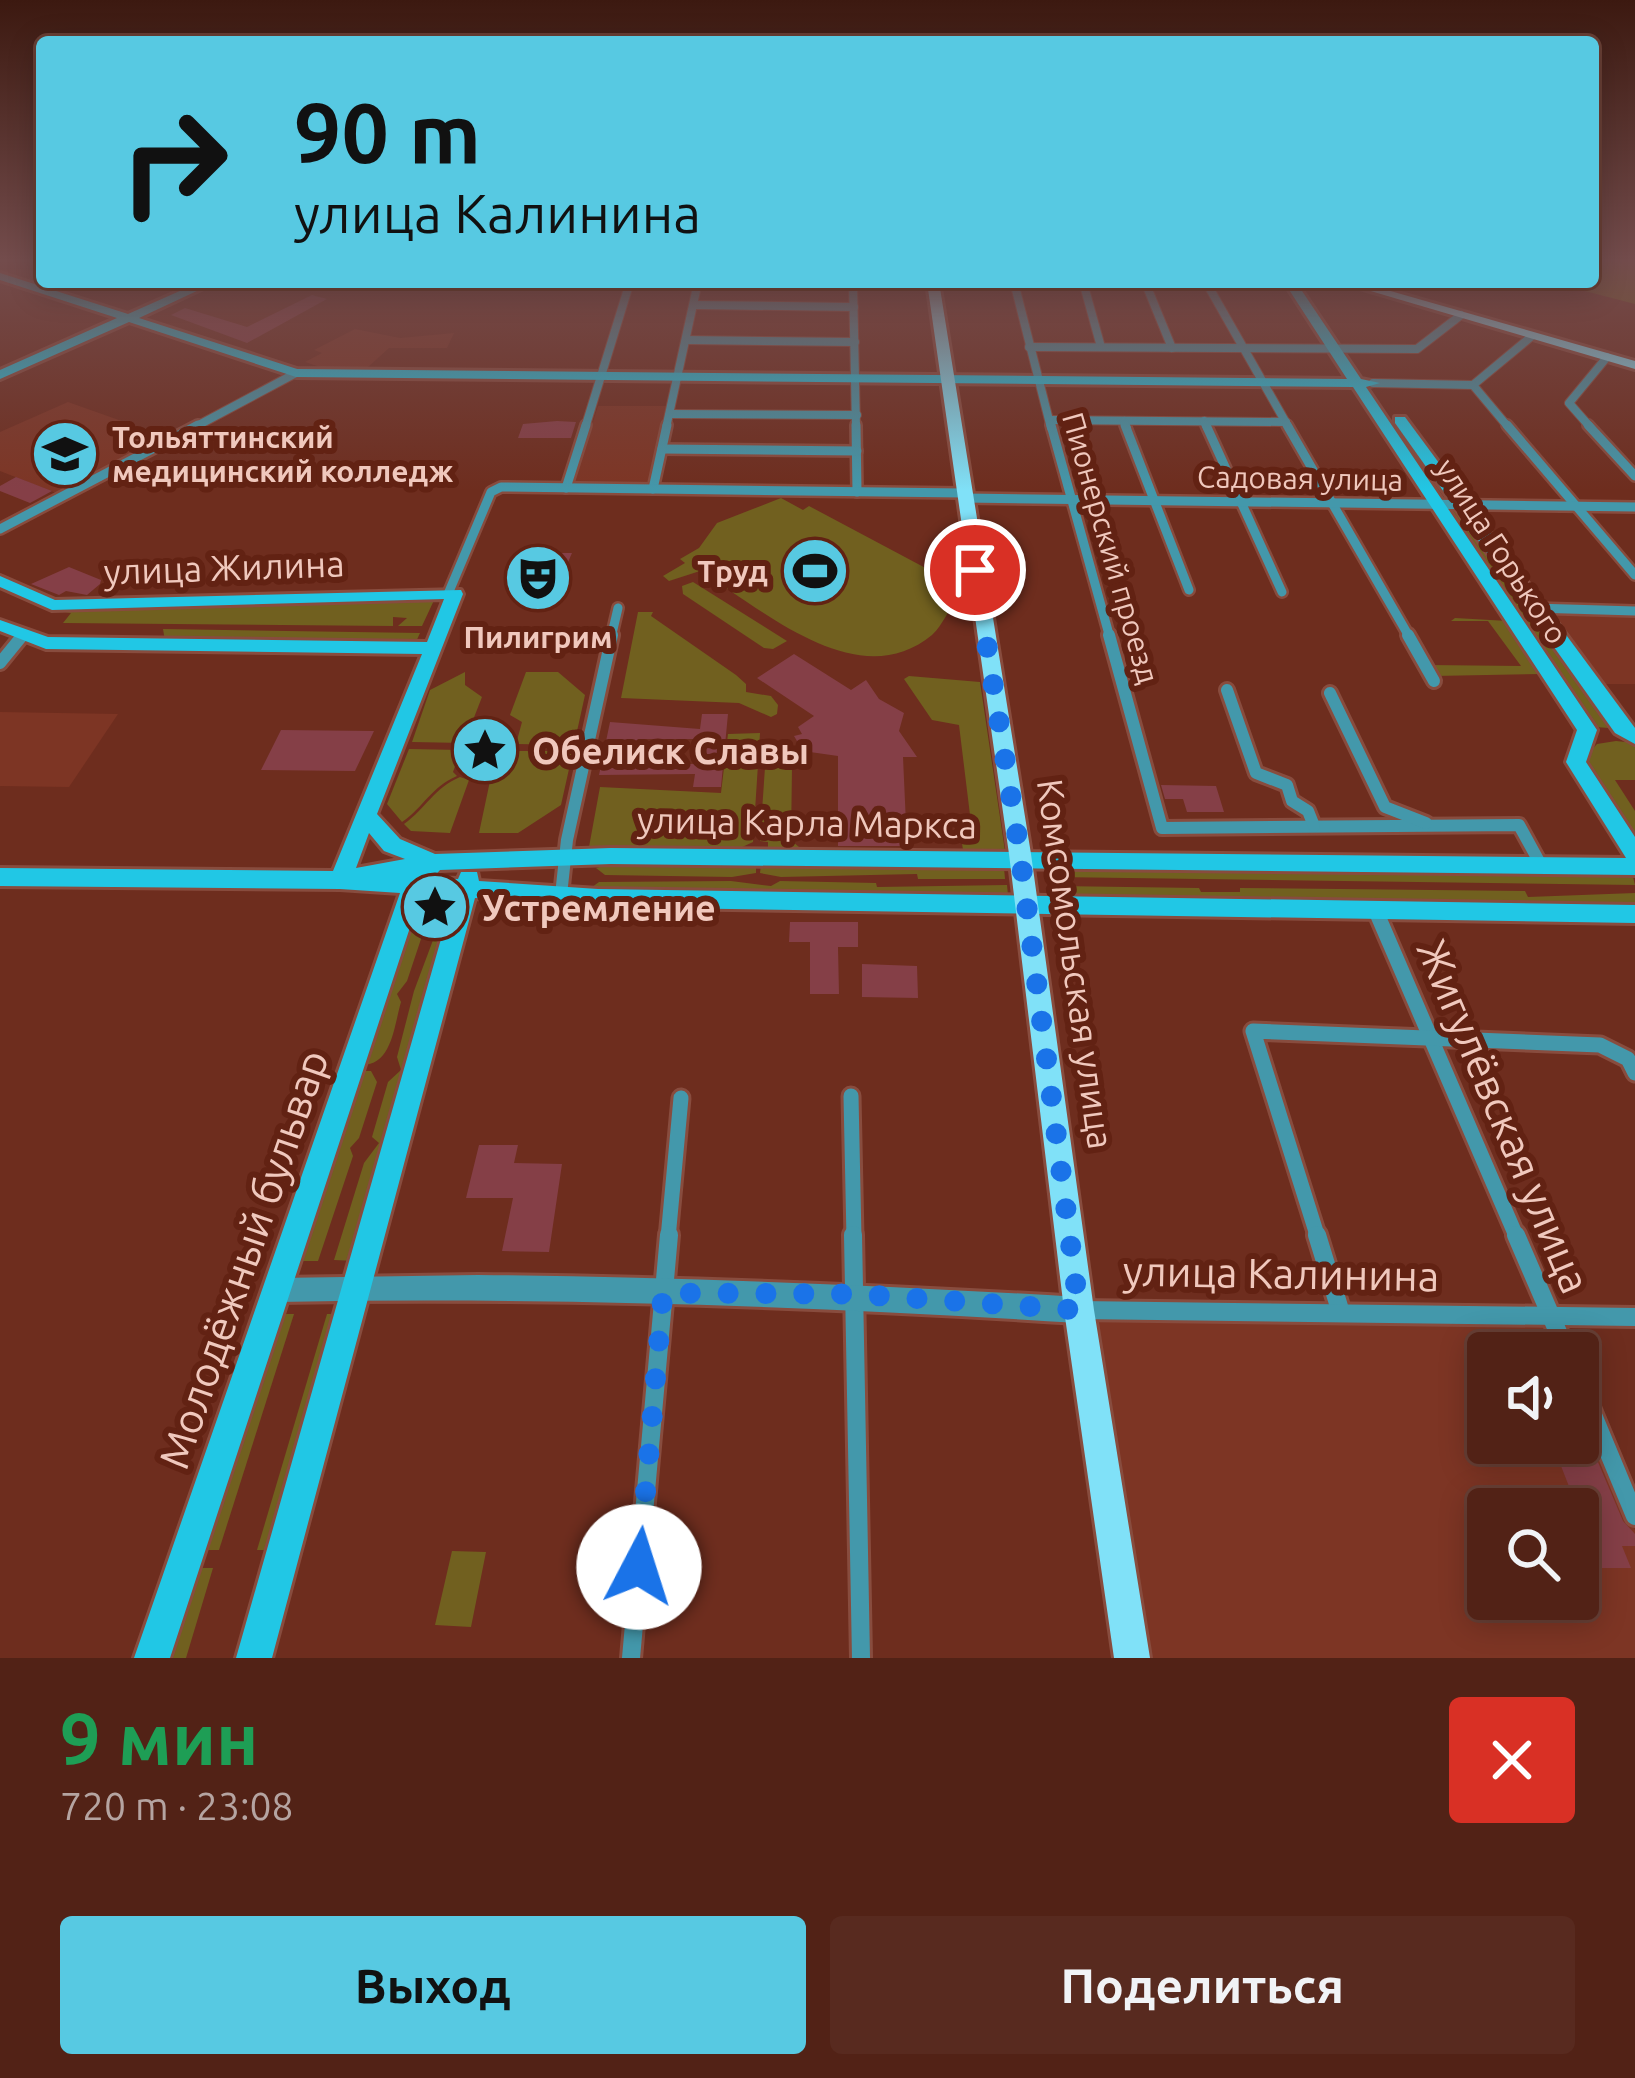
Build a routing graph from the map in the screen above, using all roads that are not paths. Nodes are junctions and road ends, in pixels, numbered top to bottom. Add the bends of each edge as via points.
1 (88, 336) edge
2 (182, 336) edge
3 (614, 336) edge
4 (687, 336) edge
5 (855, 336) edge
6 (940, 336) edge
7 (1027, 336) edge
8 (1098, 336) edge
9 (1167, 336) edge
10 (1237, 336) edge
11 (1333, 336) edge
12 (1336, 336) edge
13 (1434, 336) edge
14 (1532, 336) edge
15 (1533, 336) edge
16 (686, 340) junction
17 (855, 342) junction
18 (1030, 347) junction
19 (1101, 347) junction
20 (1172, 348) junction
21 (1244, 349) junction
22 (1343, 349) junction
23 (1607, 357) junction
24 (1635, 365) edge
25 (296, 373) junction
26 (0, 375) edge
27 (602, 377) junction
28 (679, 378) junction
29 (857, 380) junction
30 (946, 381) junction
31 (1039, 382) junction
32 (1264, 383) junction
33 (1366, 383) junction
34 (1473, 385) junction
35 (670, 414) junction
36 (857, 415) junction
37 (1050, 421) junction
38 (1124, 421) junction
39 (1204, 421) junction
40 (1286, 422) junction
41 (662, 449) junction
42 (857, 451) junction
43 (1635, 476) edge
44 (566, 488) junction
45 (653, 489) junction
46 (857, 491) junction
47 (963, 496) junction
48 (1068, 500) junction
49 (1155, 501) junction
50 (1242, 502) junction
51 (1332, 503) junction
52 (1438, 504) junction
53 (1460, 504) junction
54 (1573, 506) junction
55 (1635, 506) edge
56 (0, 529) edge
57 (1635, 575) edge
58 (0, 581) edge
59 (1189, 590) dead end
60 (1282, 592) dead end
61 (452, 594) junction
62 (52, 605) junction
63 (618, 608) dead end
64 (1534, 608) junction
65 (1635, 611) edge
66 (0, 625) edge
67 (22, 636) junction
68 (432, 648) junction
69 (0, 663) edge
70 (1434, 681) dead end
71 (1227, 690) dead end
72 (1330, 693) dead end
73 (1635, 738) edge
74 (1586, 741) junction
75 (367, 816) junction
76 (1426, 824) junction
77 (1314, 826) junction
78 (1635, 855) edge
79 (565, 859) junction
80 (1021, 861) junction
81 (434, 862) junction
82 (1542, 867) junction
83 (1635, 867) edge
84 (469, 875) junction
85 (0, 877) edge
86 (340, 880) junction
87 (413, 886) junction
88 (561, 895) junction
89 (1026, 904) junction
90 (1375, 908) junction
91 (1635, 914) edge
92 (1432, 1038) junction
93 (1631, 1066) edge
94 (851, 1096) dead end
95 (681, 1097) dead end
96 (357, 1288) junction
97 (278, 1290) junction
98 (663, 1293) junction
99 (855, 1294) junction
100 (1079, 1310) junction
101 (1341, 1312) junction
102 (1552, 1316) junction
103 (1635, 1317) edge
104 (1558, 1332) edge
105 (1599, 1429) edge
106 (1635, 1516) edge
107 (152, 1658) edge
108 (254, 1658) edge
109 (631, 1658) edge
110 (860, 1658) edge
111 (1132, 1658) edge

1 - 26 main road
2 - 25 main road
3 - 27 street
4 - 16 street
5 - 17 street
6 - 30 main road, Комсомольская улица
7 - 18 street, Пионерский проезд
8 - 19 street
9 - 20 street
10 - 21 street
11 - 22 main road, улица Горького
12 - 22 main road, улица Горького
13 - 22 street via 1417,350
14 - 34 street
15 - 23 main road
16 - 17 street
16 - 28 street
17 - 29 street
18 - 19 street
18 - 31 street, Пионерский проезд
19 - 20 street
20 - 21 street
21 - 22 street
21 - 32 street
22 - 33 main road, улица Горького
23 - 24 main road
23 - 43 street via 1569,404
25 - 27 main road
25 - 56 street
27 - 28 main road
27 - 44 street
28 - 29 main road
28 - 35 street
29 - 30 main road
29 - 36 street
30 - 31 main road
30 - 47 main road, Комсомольская улица
31 - 32 main road
31 - 37 street, Пионерский проезд
32 - 33 main road
32 - 40 street
33 - 34 street
33 - 52 main road, улица Горького
33 - 53 main road, улица Горького
34 - 54 street
35 - 36 street
35 - 41 street
36 - 42 street
37 - 38 street
37 - 48 street, Пионерский проезд
38 - 39 street
38 - 49 street
39 - 40 street
39 - 50 street
40 - 51 street
41 - 42 street
41 - 45 street
42 - 46 street
44 - 45 street, Садовая улица
44 - 61 street, Садовая улица via 491,492
45 - 46 street, Садовая улица
46 - 47 street, Садовая улица
47 - 48 street, Садовая улица
47 - 80 main road, Комсомольская улица
48 - 49 street, Садовая улица
48 - 77 street, Пионерский проезд via 1162,828
49 - 50 street, Садовая улица
49 - 59 street
50 - 51 street, Садовая улица
50 - 60 street
51 - 52 street, Садовая улица
51 - 70 street
52 - 53 street, Садовая улица
52 - 74 main road, улица Горького via 1587,730
53 - 54 street, Садовая улица
53 - 64 main road, улица Горького
54 - 55 street, Садовая улица
54 - 57 street
58 - 62 main road, улица Жилина
61 - 62 main road, улица Жилина
61 - 68 main road
62 - 67 main road
63 - 79 street
64 - 65 street
64 - 73 main road, улица Горького
66 - 67 main road, улица Жилина
67 - 68 main road, улица Жилина via 46,644
67 - 69 street
68 - 75 main road
71 - 77 street via 1256,773 1287,785
72 - 76 street via 1385,807
73 - 74 main road
74 - 78 main road, улица Горького via 1576,762
75 - 81 main road via 392,845
75 - 86 main road
76 - 77 street
76 - 82 street via 1519,826
79 - 80 main road, улица Карла Маркса
79 - 84 main road, улица Карла Маркса
79 - 88 street
80 - 82 main road, улица Карла Маркса
80 - 89 main road, Комсомольская улица
81 - 84 main road, улица Карла Маркса
81 - 86 main road, улица Карла Маркса
81 - 87 main road
82 - 83 main road, улица Карла Маркса
84 - 87 main road, улица Карла Маркса
84 - 88 main road, улица Карла Маркса
84 - 96 main road
85 - 86 main road, улица Карла Маркса
86 - 87 main road, улица Карла Маркса
87 - 97 main road, Молодёжный бульвар
88 - 89 main road, улица Карла Маркса
89 - 90 main road, улица Карла Маркса
89 - 100 main road, Комсомольская улица
90 - 91 main road, улица Карла Маркса
90 - 92 street, Жигулёвская улица
92 - 93 street via 1600,1046
92 - 101 street via 1253,1031
92 - 102 street, Жигулёвская улица
94 - 99 street
95 - 98 street
96 - 97 street, улица Калинина
96 - 98 street, улица Калинина
96 - 108 main road
97 - 107 main road, Молодёжный бульвар
98 - 99 street, улица Калинина
98 - 109 street
99 - 100 street, улица Калинина
99 - 110 street
100 - 101 street, улица Калинина
100 - 111 main road, Комсомольская улица
101 - 102 street, улица Калинина
102 - 103 street, улица Калинина
102 - 104 street, Жигулёвская улица
105 - 106 street

